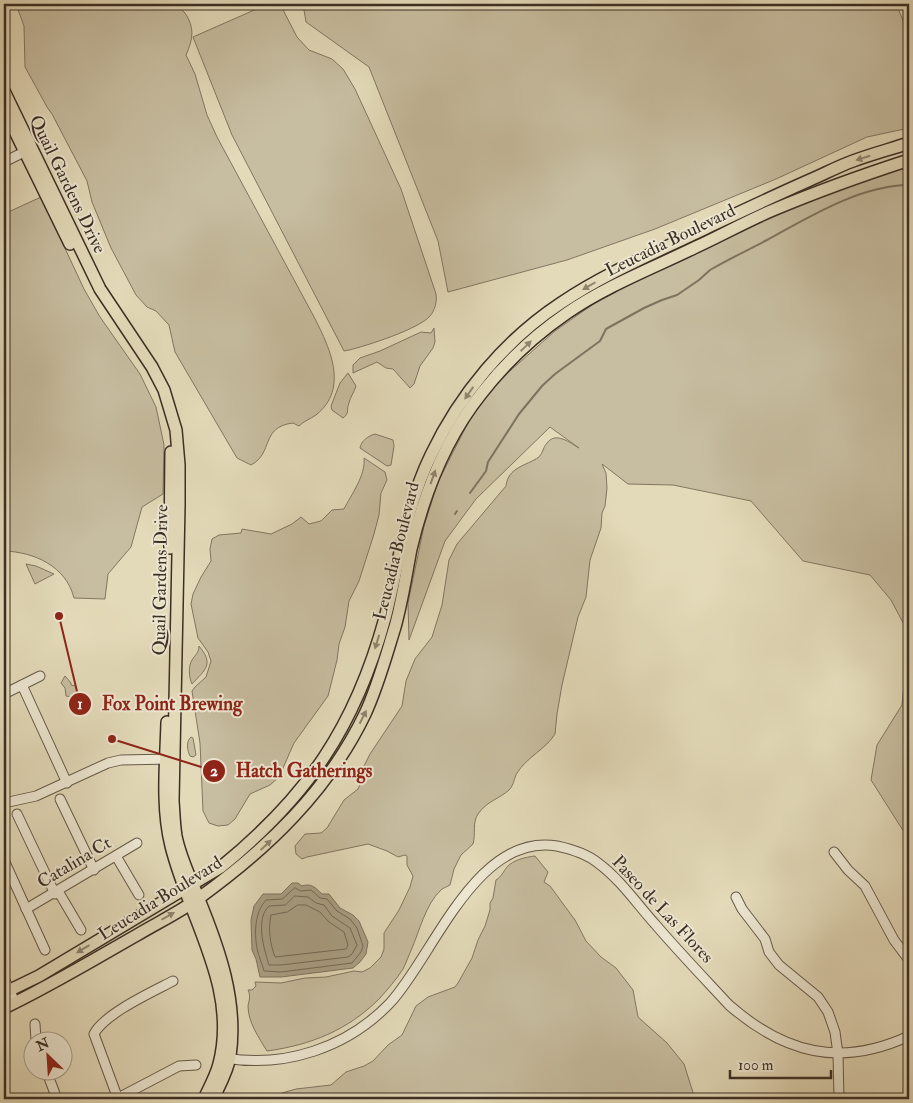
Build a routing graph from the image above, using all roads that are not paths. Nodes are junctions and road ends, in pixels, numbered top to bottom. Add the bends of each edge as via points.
1 (4, 91) edge
2 (4, 109) edge
3 (909, 143) edge
4 (28, 150) junction
5 (909, 160) edge
6 (4, 162) edge
7 (40, 676) dead end
8 (22, 685) junction
9 (4, 694) edge
10 (170, 759) junction
11 (67, 783) junction
12 (60, 798) dead end
13 (4, 803) edge
14 (17, 814) dead end
15 (137, 843) dead end
16 (834, 852) dead end
17 (116, 856) junction
18 (4, 860) edge
19 (94, 870) junction
20 (189, 886) junction
21 (56, 892) junction
22 (139, 895) dead end
23 (736, 897) dead end
24 (195, 901) junction
25 (26, 909) junction
26 (81, 930) dead end
27 (45, 950) dead end
28 (909, 960) edge
29 (4, 978) edge
30 (173, 981) dead end
31 (7, 992) edge
32 (15, 1002) junction
33 (4, 1008) edge
34 (35, 1024) dead end
35 (35, 1030) edge
36 (909, 1036) edge
37 (838, 1054) junction
38 (225, 1058) junction
39 (196, 1065) dead end
40 (50, 1080) edge
41 (57, 1099) edge
42 (118, 1099) edge
43 (204, 1099) edge
44 (213, 1099) edge
45 (839, 1099) edge

1 - 4 main road, Quail Gardens Drive
2 - 4 main road, Quail Gardens Drive
3 -> 20 main road, Leucadia Boulevard via 852,161 607,276 561,303 497,358 455,412 430,456 414,499 367,676 327,755 276,818 221,866
4 - 6 street
4 - 10 main road, Quail Gardens Drive via 96,298 152,382 164,409 171,449
24 -> 5 main road, Leucadia Boulevard via 253,857 296,816 338,761 379,681 424,502 440,460 459,425 509,362 568,312 613,287 772,210
7 - 8 street
8 - 9 street
8 - 11 street
10 - 11 street via 108,763
10 - 20 main road, Quail Gardens Drive via 166,816 170,845
11 - 13 street via 36,796
12 - 19 street
14 - 21 street
15 - 17 street, Catalina Ct
16 - 28 street via 865,886 894,940
17 - 19 street, Catalina Ct
17 - 22 street
18 - 25 street
19 - 21 street, Catalina Ct
20 - 24 main road, Quail Gardens Drive
20 -> 31 main road, Leucadia Boulevard
21 - 25 street, Catalina Ct
21 - 26 street
23 - 37 street via 779,965 818,997 828,1012
32 -> 24 main road, Leucadia Boulevard
24 - 38 main road, Quail Gardens Drive via 220,988
25 - 27 street
29 - 31 street
30 - 42 street via 97,1026 94,1034
31 - 32 street
32 - 33 main road, Leucadia Boulevard
34 - 35 street
36 - 37 street, Paseo de Las Flores via 894,1043
37 - 38 street, Paseo de Las Flores via 786,1043 748,1022 598,862 570,849 544,844 516,851 493,866 465,893 403,987 361,1028 327,1047 295,1057 261,1061
37 - 45 street
38 - 43 main road, Quail Gardens Drive
38 - 44 main road, Quail Gardens Drive
39 - 42 street via 179,1066
40 - 41 street

